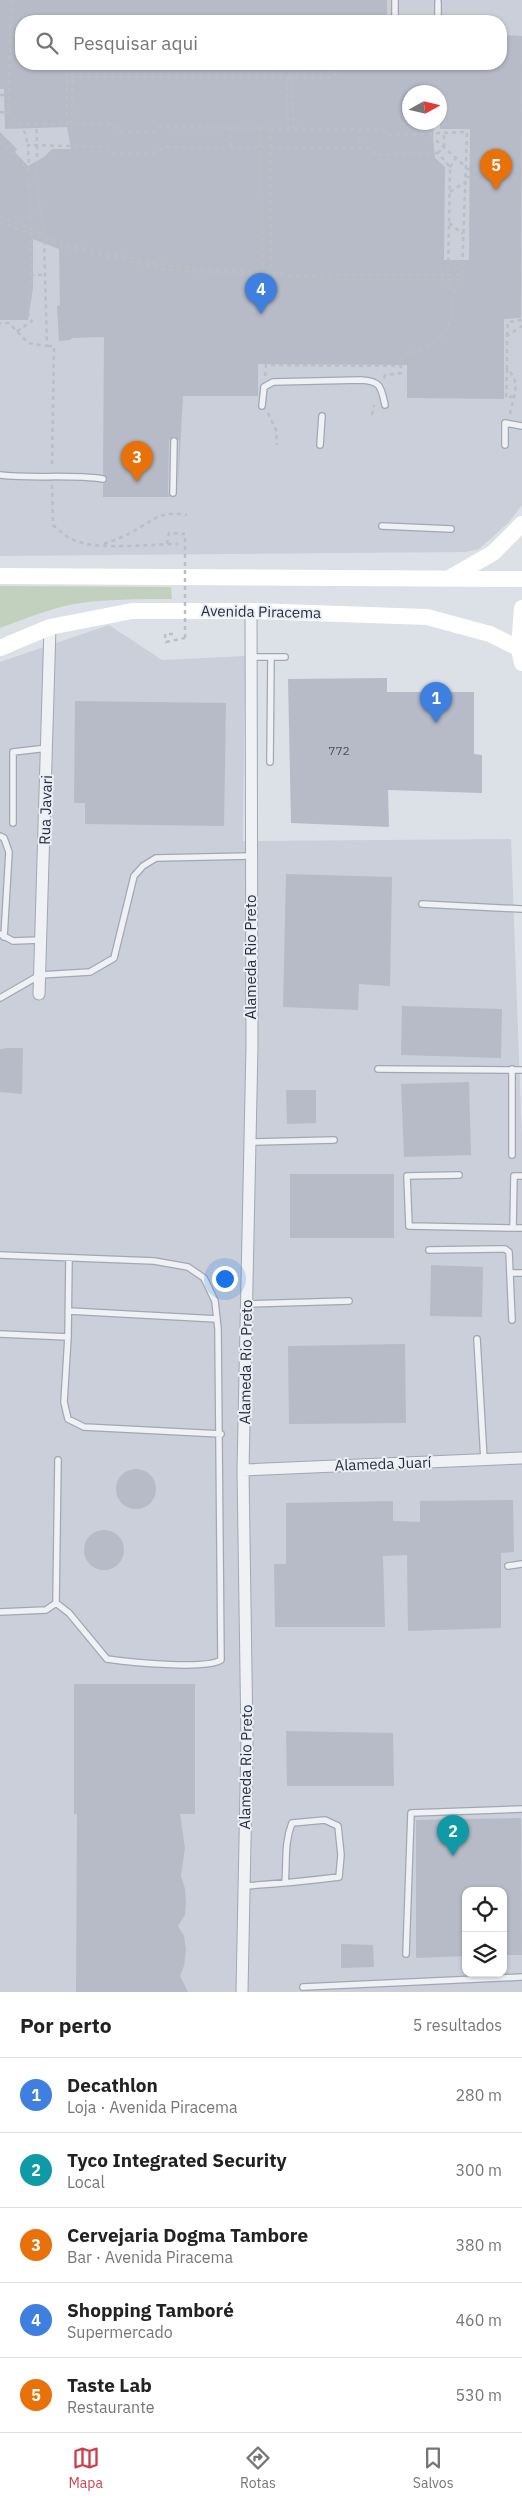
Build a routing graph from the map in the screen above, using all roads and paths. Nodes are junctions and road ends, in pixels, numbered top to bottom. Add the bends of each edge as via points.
1 (12, 0) edge
2 (395, 0) edge
3 (438, 2) dead end
4 (395, 15) edge
5 (438, 15) edge
6 (331, 70) edge
7 (339, 70) edge
8 (73, 76) junction
9 (287, 76) junction
10 (292, 76) junction
11 (0, 95) edge
12 (8, 95) junction
13 (0, 112) edge
14 (8, 113) junction
15 (18, 124) junction
16 (36, 124) junction
17 (66, 124) junction
18 (71, 124) junction
19 (230, 127) junction
20 (260, 128) junction
21 (270, 128) junction
22 (288, 128) junction
23 (293, 128) junction
24 (359, 129) junction
25 (444, 132) junction
26 (430, 135) junction
27 (0, 140) edge
28 (28, 145) junction
29 (37, 145) junction
30 (444, 146) junction
31 (230, 147) junction
32 (261, 147) junction
33 (270, 148) junction
34 (360, 148) junction
35 (438, 153) junction
36 (456, 158) junction
37 (450, 166) junction
38 (466, 168) junction
39 (522, 170) edge
40 (29, 171) junction
41 (466, 177) junction
42 (522, 178) edge
43 (466, 182) junction
44 (29, 185) junction
45 (38, 185) junction
46 (449, 193) junction
47 (0, 217) edge
48 (0, 222) edge
49 (449, 223) junction
50 (30, 231) junction
51 (464, 235) junction
52 (44, 237) junction
53 (263, 274) junction
54 (271, 274) junction
55 (30, 275) junction
56 (45, 275) junction
57 (448, 277) junction
58 (462, 277) junction
59 (452, 292) junction
60 (522, 320) edge
61 (0, 323) edge
62 (522, 326) edge
63 (16, 332) junction
64 (507, 336) junction
65 (47, 346) junction
66 (401, 364) dead end
67 (508, 369) junction
68 (514, 396) junction
69 (385, 405) dead end
70 (262, 406) dead end
71 (322, 416) dead end
72 (507, 423) junction
73 (522, 426) edge
74 (174, 441) dead end
75 (505, 445) dead end
76 (320, 446) dead end
77 (0, 474) edge
78 (52, 476) junction
79 (103, 479) dead end
80 (173, 493) dead end
81 (187, 515) dead end
82 (522, 524) edge
83 (382, 526) dead end
84 (451, 529) dead end
85 (101, 545) junction
86 (0, 576) edge
87 (449, 578) junction
88 (522, 579) edge
89 (522, 608) edge
90 (251, 611) junction
91 (50, 627) junction
92 (173, 634) dead end
93 (0, 648) edge
94 (521, 654) edge
95 (250, 657) junction
96 (271, 657) junction
97 (285, 657) dead end
98 (48, 748) junction
99 (270, 762) dead end
100 (12, 823) dead end
101 (0, 836) edge
102 (251, 856) junction
103 (422, 904) dead end
104 (522, 910) edge
105 (2, 935) edge
106 (41, 940) junction
107 (40, 975) junction
108 (40, 994) dead end
109 (0, 998) edge
110 (378, 1069) dead end
111 (512, 1069) junction
112 (522, 1070) edge
113 (334, 1140) dead end
114 (250, 1142) junction
115 (512, 1155) dead end
116 (459, 1175) dead end
117 (522, 1176) edge
118 (513, 1228) junction
119 (522, 1228) edge
120 (430, 1250) dead end
121 (0, 1255) edge
122 (69, 1258) junction
123 (511, 1273) junction
124 (522, 1273) edge
125 (349, 1301) dead end
126 (247, 1304) junction
127 (68, 1311) junction
128 (217, 1319) junction
129 (512, 1320) dead end
130 (0, 1334) edge
131 (68, 1337) junction
132 (476, 1339) dead end
133 (220, 1434) junction
134 (522, 1458) edge
135 (58, 1460) dead end
136 (484, 1460) junction
137 (244, 1470) junction
138 (522, 1564) edge
139 (508, 1566) dead end
140 (56, 1604) junction
141 (0, 1612) edge
142 (522, 1809) edge
143 (285, 1884) junction
144 (244, 1886) junction
145 (406, 1954) dead end
146 (522, 1977) edge
147 (303, 1988) dead end
148 (242, 1992) edge

1 - 12 path
2 - 4 lane
3 - 5 lane
6 - 10 path via 326,74
7 - 10 path via 330,78
8 - 9 path
8 - 17 path via 67,77
8 - 18 path
9 - 10 path
9 - 22 path
10 - 23 path
11 - 12 path
12 - 14 path
13 - 14 path
14 - 15 path
15 - 16 path
15 - 28 path
16 - 17 path
16 - 29 path
17 - 18 path
18 - 19 path via 111,124 122,133 152,132 159,127
19 - 20 path
19 - 31 path
20 - 21 path
20 - 32 path
21 - 22 path
21 - 33 path
22 - 23 path
23 - 24 path
24 - 26 path via 382,130 388,135
24 - 34 path
25 - 26 path
25 - 30 path
25 - 38 path via 467,132
26 - 30 path
27 - 40 path
28 - 29 path
28 - 40 path
29 - 31 path via 104,147 110,153 156,153 164,147
29 - 45 path
30 - 35 path
30 - 36 path
31 - 32 path
32 - 33 path
32 - 53 path
33 - 34 path
33 - 54 path
34 - 35 path via 369,148 377,155
35 - 37 path
36 - 37 path
36 - 38 path
37 - 46 path
38 - 39 path
38 - 41 path
40 - 44 path
41 - 42 path
41 - 43 path
43 - 46 path
43 - 51 path
44 - 45 path
44 - 50 path
45 - 52 path
46 - 49 path
47 - 50 path
48 - 50 path
49 - 51 path
49 - 57 path
50 - 52 path
50 - 55 path
51 - 58 path
52 - 53 path via 69,248 169,270
52 - 56 path
53 - 54 path
54 - 57 path
55 - 56 path
55 - 63 path via 28,314 32,321
56 - 65 path
57 - 58 path
57 - 59 path
58 - 59 path
59 - 66 path via 452,316 439,340 417,353 401,355
60 - 64 path via 508,322
61 - 63 path via 9,323
62 - 64 path
63 - 65 path via 28,344
64 - 67 path
65 - 78 path via 54,346
67 - 68 path via 515,375 517,386
67 - 68 path via 506,398
68 - 72 path
69 - 70 lane via 380,386 373,381 360,380 273,382 264,387
71 - 76 lane
72 - 73 lane
72 - 75 lane
74 - 80 lane
77 - 78 lane
78 - 79 lane
78 - 85 path via 53,525 79,543
81 - 85 path via 156,516 127,535
82 - 87 main road via 493,553
83 - 84 lane
85 - 92 path, bridge via 178,544 167,544 169,533 185,534 185,638 166,642 165,634
86 - 87 main road
87 - 88 main road
89 - 94 main road
90 - 91 main road, Avenida Piracema via 132,611
90 - 94 main road, Avenida Piracema via 427,617 490,634
90 - 95 street, Alameda Rio Preto
91 - 93 main road, Avenida Piracema
91 - 98 street, Rua Javari
95 - 96 lane
95 - 102 street, Alameda Rio Preto
96 - 97 lane
96 - 99 lane
98 - 100 lane via 13,752
98 - 106 street, Rua Javari
101 - 105 lane via 4,838 8,852
102 - 107 lane via 156,858 134,876 114,958 90,972
102 - 114 street, Alameda Rio Preto
103 - 104 lane
105 - 106 lane via 13,941
106 - 107 street, Rua Javari
107 - 108 street, Rua Javari
107 - 109 lane
110 - 111 lane
111 - 112 lane
111 - 115 lane
113 - 114 lane
114 - 126 street, Alameda Rio Preto
116 - 118 lane via 407,1176 409,1226
117 - 118 lane via 514,1176
118 - 119 lane
120 - 123 lane via 505,1249 509,1252
121 - 122 lane
122 - 127 lane
122 - 128 lane via 154,1261 188,1267 204,1278 214,1301
123 - 124 lane
123 - 129 lane
125 - 126 lane
126 - 137 street, Alameda Rio Preto
127 - 128 lane
127 - 131 lane
128 - 133 lane
130 - 131 lane
131 - 133 lane via 64,1402 68,1419 84,1427
132 - 136 lane
133 - 140 lane via 221,1660 216,1664 192,1664 131,1663 107,1659 69,1613
134 - 136 street, Alameda Juarí
135 - 140 lane
136 - 137 street, Alameda Juarí
137 - 144 street, Alameda Rio Preto via 247,1740
138 - 139 lane
140 - 141 lane via 46,1610
142 - 145 lane via 411,1813
143 - 143 lane via 339,1877 338,1826 325,1820 292,1823 286,1838
143 - 144 lane
144 - 148 street, Alameda Rio Preto
146 - 147 lane

